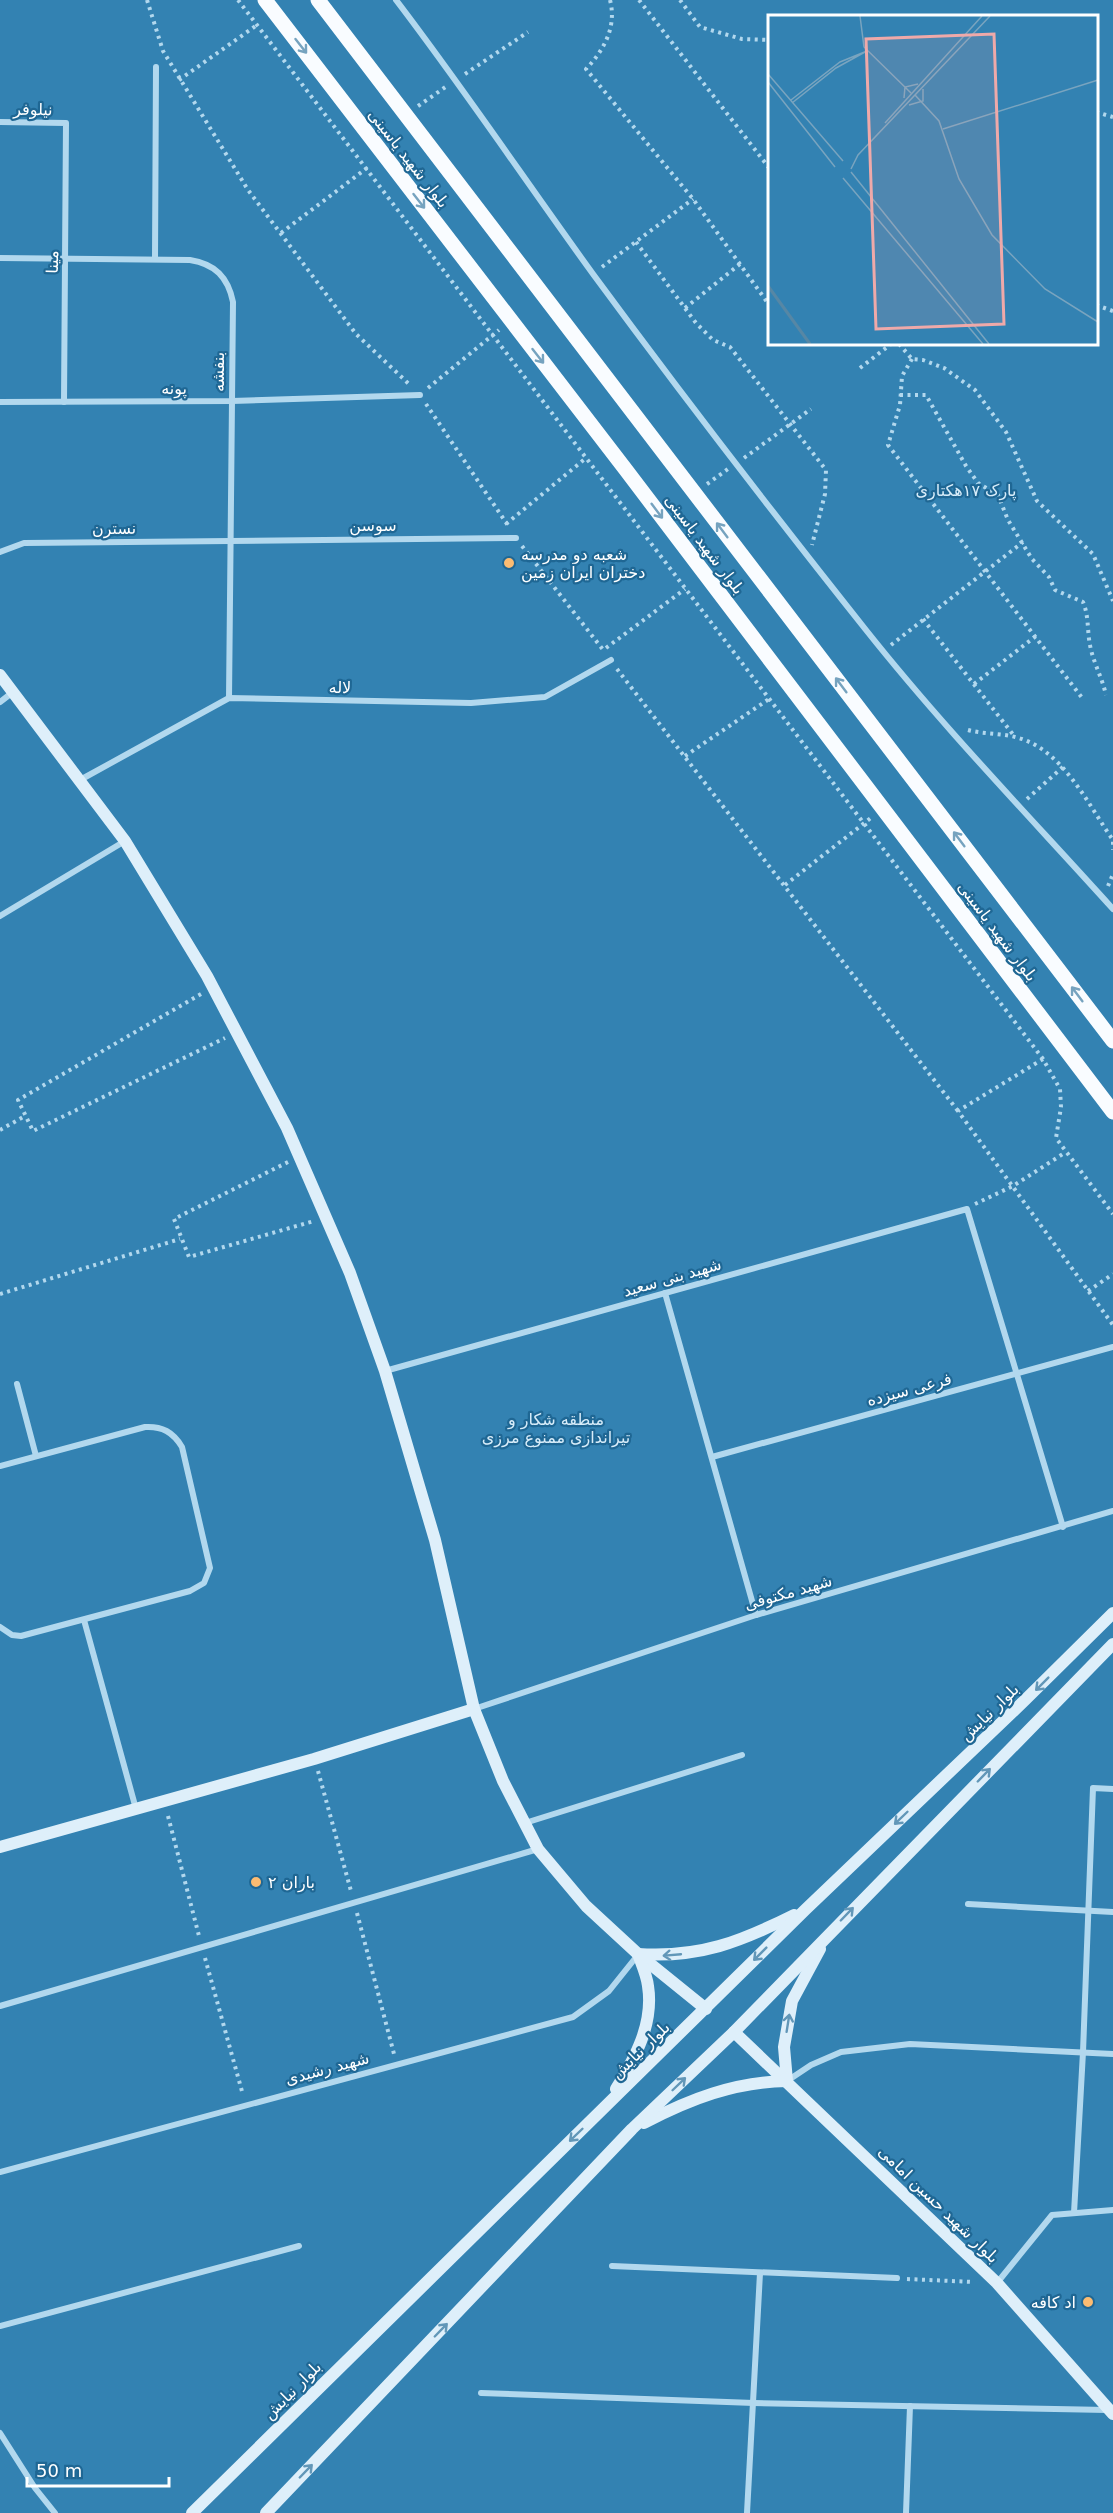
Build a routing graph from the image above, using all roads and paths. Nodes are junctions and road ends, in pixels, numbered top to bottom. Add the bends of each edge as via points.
1 (147, 0) edge
2 (238, 0) edge
3 (265, 0) edge
4 (318, 0) edge
5 (396, 0) edge
6 (610, 0) edge
7 (639, 0) edge
8 (680, 0) edge
9 (257, 25) junction
10 (768, 40) edge
11 (156, 67) dead end
12 (179, 81) junction
13 (1098, 113) edge
14 (1113, 117) edge
15 (0, 122) edge
16 (66, 123) joint
17 (383, 154) junction
18 (768, 166) edge
19 (366, 169) junction
20 (693, 199) junction
21 (281, 233) junction
22 (636, 242) junction
23 (0, 258) edge
24 (66, 258) junction
25 (155, 259) junction
26 (740, 264) junction
27 (593, 274) junction
28 (768, 303) edge
29 (1098, 306) edge
30 (685, 308) junction
31 (1113, 311) edge
32 (512, 321) junction
33 (492, 335) junction
34 (890, 345) edge
35 (900, 345) edge
36 (912, 359) junction
37 (860, 368) dead end
38 (420, 395) junction
39 (900, 395) junction
40 (0, 402) edge
41 (64, 402) junction
42 (232, 402) junction
43 (811, 409) dead end
44 (789, 424) junction
45 (586, 458) junction
46 (736, 464) junction
47 (694, 493) junction
48 (506, 524) junction
49 (516, 538) junction
50 (231, 540) junction
51 (1023, 542) junction
52 (0, 552) edge
53 (809, 558) junction
54 (986, 570) junction
55 (685, 589) junction
56 (1113, 601) edge
57 (923, 620) junction
58 (1036, 636) junction
59 (603, 650) junction
60 (883, 651) junction
61 (611, 660) junction
62 (0, 675) edge
63 (974, 684) junction
64 (13, 692) junction
65 (1106, 695) dead end
66 (229, 698) junction
67 (769, 699) junction
68 (1083, 699) dead end
69 (0, 702) edge
70 (946, 725) junction
71 (1016, 737) junction
72 (685, 756) junction
73 (1063, 767) junction
74 (80, 780) junction
75 (1019, 806) junction
76 (884, 810) junction
77 (864, 823) junction
78 (125, 841) junction
79 (1113, 845) edge
80 (1113, 850) edge
81 (785, 885) junction
82 (1113, 909) edge
83 (0, 916) edge
84 (213, 987) junction
85 (237, 1033) junction
86 (1113, 1041) edge
87 (1043, 1059) junction
88 (958, 1111) junction
89 (1113, 1112) edge
90 (26, 1116) junction
91 (0, 1130) edge
92 (1066, 1152) junction
93 (299, 1156) junction
94 (1013, 1186) junction
95 (966, 1209) junction
96 (1113, 1214) edge
97 (326, 1218) junction
98 (180, 1239) junction
99 (1113, 1274) edge
100 (1089, 1291) junction
101 (665, 1293) junction
102 (0, 1294) edge
103 (1113, 1325) edge
104 (1113, 1347) edge
105 (385, 1371) junction
106 (1016, 1374) junction
107 (17, 1384) dead end
108 (36, 1456) junction
109 (712, 1457) junction
110 (0, 1466) edge
111 (1113, 1511) edge
112 (1063, 1527) junction
113 (1113, 1613) edge
114 (756, 1615) junction
115 (84, 1620) junction
116 (0, 1627) edge
117 (1113, 1644) edge
118 (1062, 1664) junction
119 (1078, 1679) junction
120 (1024, 1701) junction
121 (474, 1708) junction
122 (1041, 1716) junction
123 (742, 1755) dead end
124 (1113, 1789) edge
125 (136, 1809) junction
126 (525, 1824) junction
127 (0, 1847) edge
128 (538, 1849) junction
129 (968, 1904) dead end
130 (806, 1909) junction
131 (1089, 1911) junction
132 (1113, 1912) edge
133 (831, 1931) junction
134 (638, 1954) junction
135 (0, 2006) edge
136 (706, 2009) junction
137 (734, 2032) junction
138 (1083, 2052) junction
139 (1113, 2054) edge
140 (787, 2081) junction
141 (606, 2106) junction
142 (632, 2129) junction
143 (0, 2172) edge
144 (1113, 2210) edge
145 (1074, 2213) junction
146 (299, 2246) dead end
147 (612, 2266) dead end
148 (760, 2273) junction
149 (897, 2278) joint
150 (997, 2283) junction
151 (0, 2326) edge
152 (481, 2393) dead end
153 (754, 2403) junction
154 (910, 2406) junction
155 (1112, 2410) edge
156 (0, 2433) edge
157 (55, 2513) edge
158 (192, 2513) edge
159 (266, 2513) edge
160 (747, 2513) edge
161 (906, 2513) edge

1 - 12 path via 162,51
2 - 9 path
3 -> 17 main road, بلوار شهید یاسینی
4 - 47 main road, بلوار شهید یاسینی
5 - 27 street
6 - 20 path via 612,24 607,41 586,69
7 - 18 path
8 - 10 path via 700,27 742,39
9 - 12 path
9 - 19 path
11 - 25 street
12 - 21 path
13 - 14 path
15 - 16 street, نیلوفر
16 - 24 street, مینا
17 - 19 path
17 -> 32 main road, بلوار شهید یاسینی
19 - 21 path
19 - 33 path
20 - 22 path
20 - 26 path
21 - 38 path via 356,333
22 - 27 path
22 - 30 path
23 - 24 street, بنفشه
24 - 25 street, بنفشه
24 - 41 street, مینا
25 - 42 street, بنفشه via 203,262 215,268 230,289
26 - 28 path
26 - 30 path
27 - 46 street
29 - 31 path
30 - 44 path via 713,340 730,347
32 - 33 path
32 -> 76 main road, بلوار شهید یاسینی
33 - 38 path
33 - 45 path
34 - 37 path
35 - 36 path
36 - 39 path via 902,376
36 - 56 path via 944,368 975,390 1006,432 1037,501 1093,554
38 - 42 street, پونه
38 - 48 path
39 - 51 path via 926,395 966,466 978,483 998,495
39 - 54 path via 888,445
40 - 41 street, پونه
41 - 42 street, پونه
42 - 50 street, بنفشه
43 - 44 path
44 - 46 path
44 - 53 path via 826,470 825,494
45 - 48 path
45 - 55 path
46 - 47 path
46 - 53 street
86 -> 47 main road, بلوار شهید یاسینی
48 - 49 path
49 - 50 street, سوسن
49 - 59 path
50 - 52 street, نسترن via 24,543
50 - 66 street, بنفشه
51 - 54 path
51 - 65 path via 1055,590 1083,602 1094,660
53 - 60 street
54 - 57 path
54 - 58 path
55 - 59 path
55 - 67 path
57 - 60 path
57 - 63 path
58 - 63 path
58 - 68 path
59 - 61 path
60 - 70 street
61 - 66 street, لاله via 545,697 471,703
61 - 72 path
62 - 64 main road
63 - 71 path
64 - 69 street
64 - 74 main road
66 - 74 street
67 - 72 path
67 - 77 path
70 - 71 path
70 - 75 street
71 - 73 path via 1041,749
72 - 81 path
73 - 75 path
73 - 79 path
74 - 78 main road
75 - 82 street
76 - 77 path
76 - 89 main road, بلوار شهید یاسینی
77 - 81 path
77 - 87 path
78 - 83 street
78 - 84 main road
79 - 80 path
81 - 88 path
84 - 85 main road
84 - 90 path via 18,1100
85 - 90 path via 33,1131
85 - 93 main road
87 - 88 path
87 - 92 path via 1060,1089 1056,1138
88 - 94 path
90 - 91 path
92 - 94 path
92 - 96 path
93 - 97 main road
93 - 98 path via 174,1219
94 - 95 path
94 - 100 path
95 - 101 street, شهید بنی سعید
95 - 106 street
97 - 98 path via 189,1257
97 - 105 main road
98 - 102 path
99 - 100 path
100 - 103 path
101 - 105 street, شهید بنی سعید
101 - 109 street
104 - 106 street, فرعی سیزده
105 - 121 main road via 435,1540
106 - 109 street, فرعی سیزده
106 - 112 street
107 - 108 street
108 - 110 street
108 - 115 street via 154,1426 171,1433 182,1448 210,1560 208,1576 190,1591
109 - 114 street
111 - 112 street, شهید مکتوفی
112 - 114 street, شهید مکتوفی
113 - 118 main road, بلوار نیایش
114 - 121 street, شهید مکتوفی
115 - 116 street via 21,1636
115 - 125 street
117 - 119 main road
118 - 119 main road via 1068,1674
118 -> 120 main road, بلوار نیایش
119 - 122 main road
120 - 122 main road via 1035,1706
120 -> 130 main road, بلوار نیایش
121 - 125 main road via 314,1759
121 - 126 main road
133 -> 122 main road
123 - 126 street
124 - 131 street via 1093,1788
125 - 127 main road
126 - 128 main road
128 - 134 main road via 586,1906
128 - 135 street
129 - 131 street
130 -> 134 main road via 732,1944 670,1956
130 -> 136 main road, بلوار نیایش
131 - 132 street
131 - 138 street
133 - 137 main road
140 -> 133 main road via 784,2047 792,2001
134 - 136 main road
134 - 141 main road via 648,1986 644,2034 631,2066
134 - 143 street, شهید رشیدی via 609,1991 573,2017
136 - 141 main road, بلوار نیایش
137 - 140 main road, بلوار شهید حسین امامی
142 -> 137 main road
138 - 139 street
138 - 140 street via 910,2044 841,2052
138 - 145 street
140 - 142 main road via 758,2081 728,2088 675,2107
140 - 150 main road, بلوار شهید حسین امامی
141 -> 158 main road, بلوار نیایش
159 -> 142 main road
144 - 145 street
145 - 150 street via 1052,2215
146 - 151 street
147 - 148 street
148 - 149 street
148 - 153 street
149 - 150 path
150 - 155 main road, بلوار شهید حسین امامی
152 - 153 street
153 - 154 street
153 - 160 street
154 - 155 street
154 - 161 street
156 - 157 street

